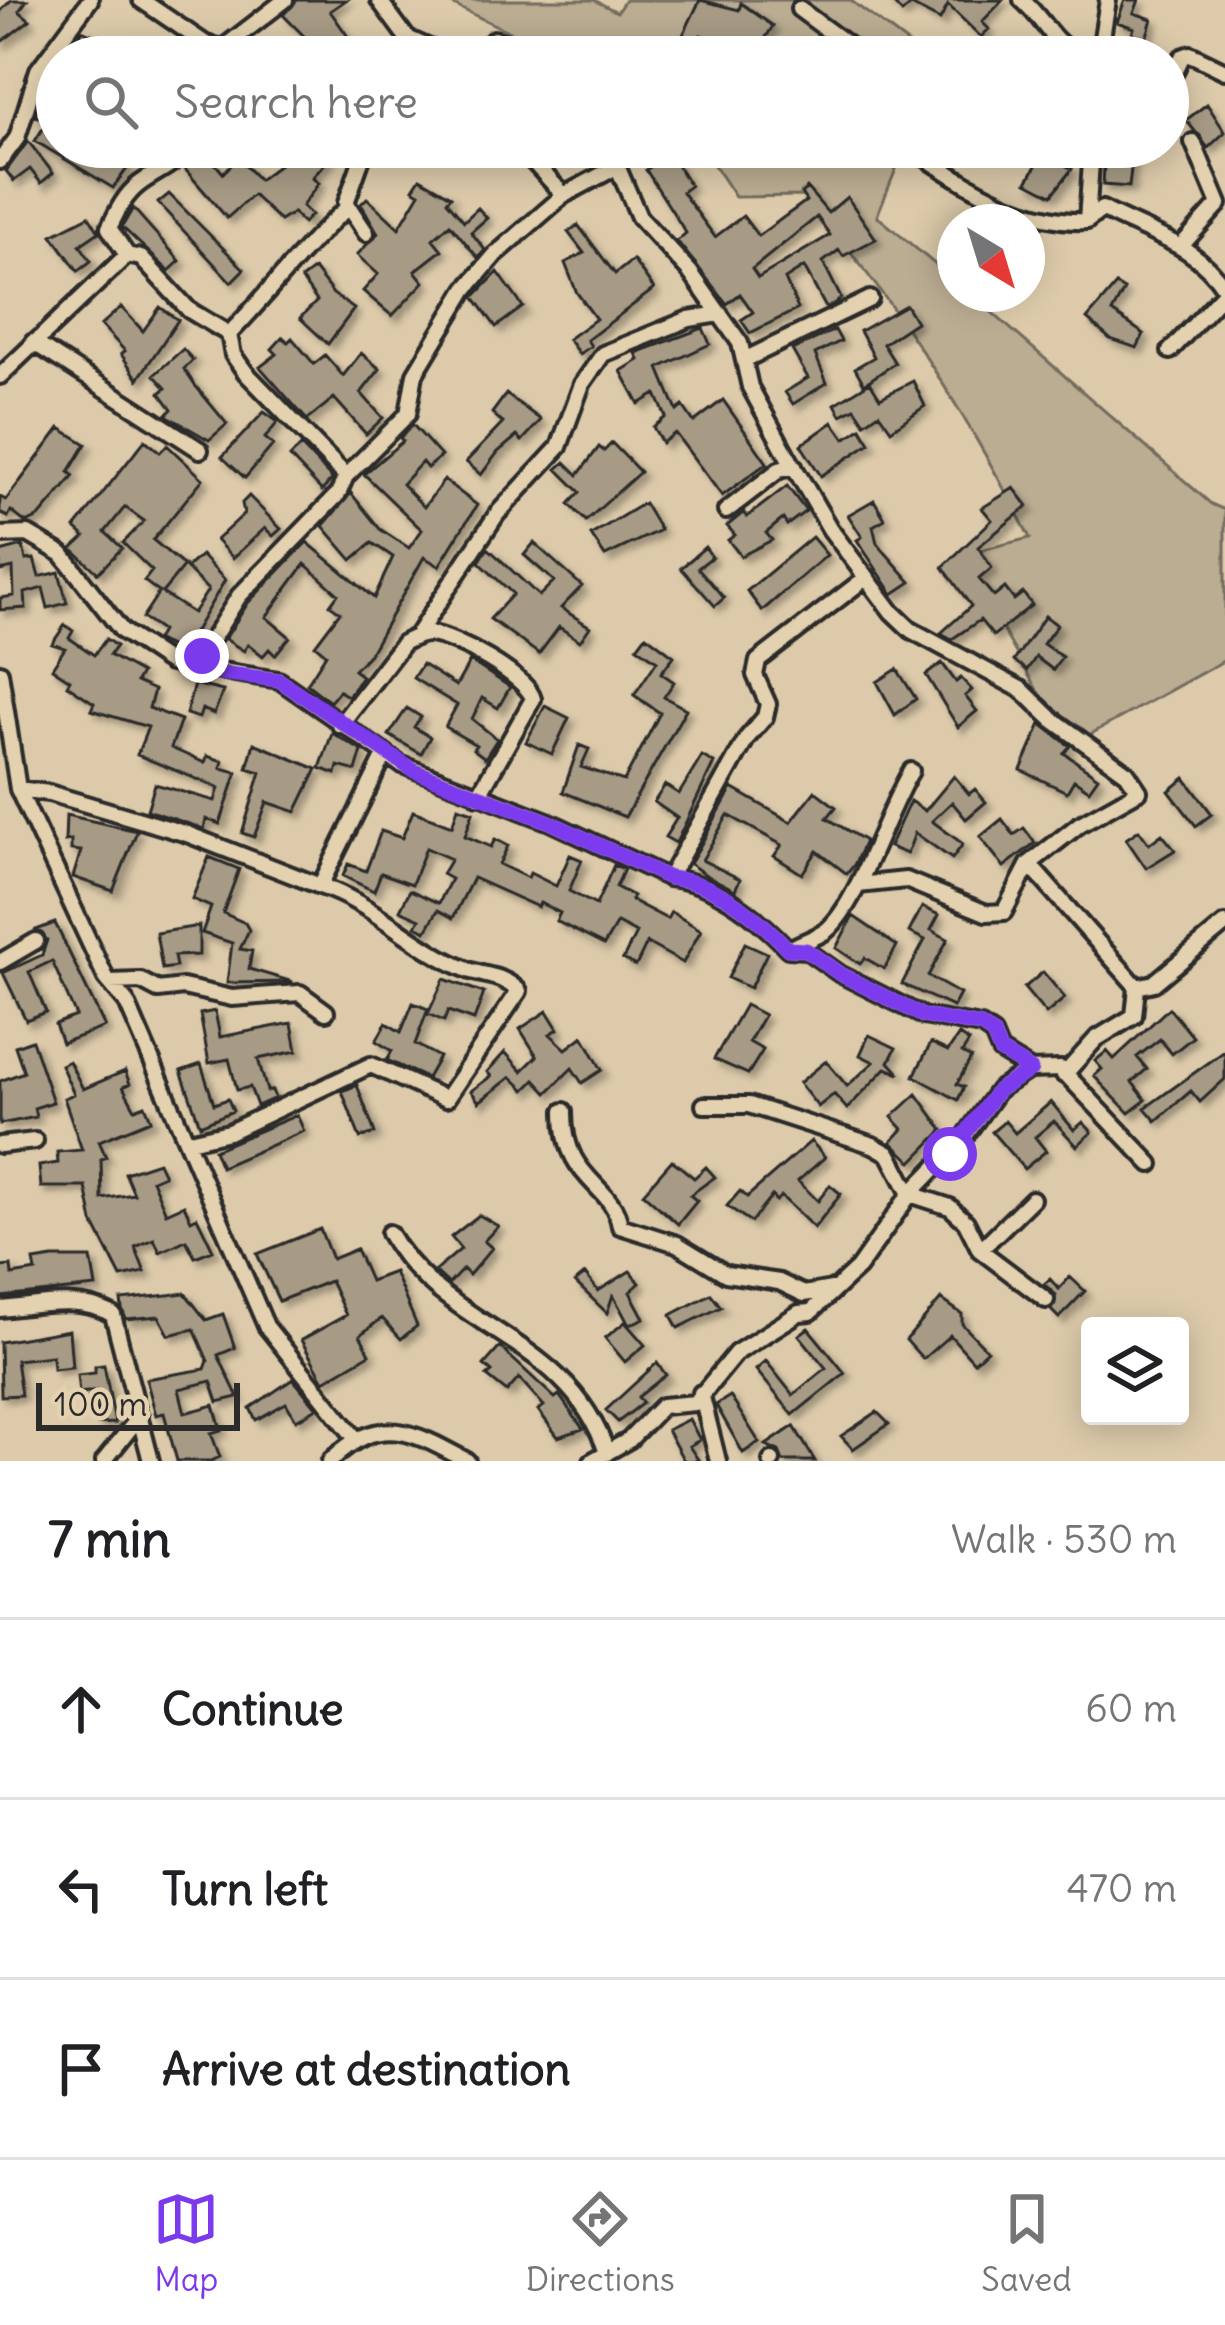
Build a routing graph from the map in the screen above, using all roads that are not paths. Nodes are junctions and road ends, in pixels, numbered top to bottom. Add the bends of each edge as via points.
1 (90, 0) edge
2 (141, 0) edge
3 (284, 0) edge
4 (380, 0) edge
5 (1022, 0) edge
6 (1108, 0) edge
7 (799, 9) dead end
8 (63, 36) edge
9 (194, 36) edge
10 (241, 36) edge
11 (406, 36) edge
12 (836, 36) edge
13 (1050, 36) edge
14 (1102, 36) edge
15 (1189, 54) edge
16 (1225, 71) edge
17 (36, 76) edge
18 (1193, 142) dead end
19 (0, 161) edge
20 (164, 168) edge
21 (359, 168) edge
22 (539, 168) edge
23 (614, 168) edge
24 (619, 168) edge
25 (944, 168) edge
26 (1093, 168) edge
27 (564, 195) junction
28 (346, 209) junction
29 (1088, 221) junction
30 (366, 233) dead end
31 (1181, 246) junction
32 (127, 255) junction
33 (1225, 291) edge
34 (870, 299) dead end
35 (720, 314) junction
36 (229, 334) junction
37 (33, 342) junction
38 (1170, 351) dead end
39 (744, 360) junction
40 (0, 376) edge
41 (200, 450) dead end
42 (794, 466) junction
43 (346, 476) junction
44 (726, 511) dead end
45 (0, 535) edge
46 (867, 577) junction
47 (417, 635) junction
48 (193, 670) junction
49 (0, 672) edge
50 (340, 725) junction
51 (386, 753) junction
52 (911, 771) dead end
53 (11, 781) edge
54 (478, 796) junction
55 (1029, 864) junction
56 (669, 878) junction
57 (320, 886) junction
58 (858, 886) junction
59 (1225, 924) edge
60 (36, 941) dead end
61 (788, 949) junction
62 (0, 962) edge
63 (109, 982) junction
64 (1137, 987) junction
65 (326, 1012) dead end
66 (1031, 1070) junction
67 (1064, 1075) junction
68 (704, 1105) dead end
69 (564, 1111) dead end
70 (35, 1141) dead end
71 (189, 1141) junction
72 (0, 1145) edge
73 (1150, 1164) dead end
74 (910, 1194) junction
75 (1032, 1199) dead end
76 (389, 1233) dead end
77 (980, 1250) junction
78 (832, 1289) junction
79 (804, 1294) junction
80 (1046, 1300) dead end
81 (0, 1309) edge
82 (811, 1312) junction
83 (701, 1393) junction
84 (140, 1416) junction
85 (356, 1439) junction
86 (600, 1457) edge
87 (104, 1461) edge
88 (151, 1461) edge
89 (331, 1461) edge
90 (467, 1461) edge
91 (718, 1461) edge

1 - 8 street
2 - 9 street
3 - 10 street
4 - 11 street
5 - 13 street
6 - 14 street
7 - 12 street
15 - 16 street
17 - 19 street via 17,138
18 - 31 street via 1220,204
20 - 32 street via 135,187 109,228
21 - 28 street
22 - 27 street
23 - 27 street
24 - 35 street via 639,217
25 - 29 street via 1045,222
26 - 29 street
27 - 43 street via 466,289 415,374 408,414
28 - 30 street
28 - 36 street via 303,246 275,289
29 - 31 street via 1102,209
31 - 33 street via 1212,268
32 - 36 street via 141,259 209,327
32 - 37 street
33 - 38 street
34 - 39 street
35 - 39 street
35 - 47 street via 603,354 582,384 559,447 497,514
36 - 43 street via 246,373
37 - 40 street
37 - 41 street
39 - 42 street via 750,387
42 - 44 street
42 - 46 street
43 - 48 street via 338,494 239,596
45 - 48 street via 28,534 62,554 122,631
46 - 55 street via 911,630 1022,689 1135,783 1138,791
46 - 56 street via 758,661 765,717
47 - 50 street
47 - 54 street via 513,671 530,688 527,715
48 - 50 street via 279,680
49 - 53 street
50 - 51 street
51 - 54 street
51 - 57 street
52 - 58 street
53 - 57 street via 187,834
53 - 63 street
54 - 56 street
55 - 58 street via 1012,903 995,914 906,880
55 - 64 street
56 - 61 street via 761,918
57 - 71 street via 351,896 453,963 504,978 519,991 446,1099 371,1065 229,1132
58 - 61 street via 827,930
59 - 64 street via 1154,983
60 - 62 street
61 - 66 street via 806,950 923,1016 981,1026 1000,1051
63 - 65 street via 232,998 300,993
63 - 71 street via 127,1003
64 - 67 street via 1134,1016 1096,1040
66 - 67 street
66 - 74 street via 998,1090
67 - 73 street
68 - 74 street via 749,1105 873,1145 889,1154
69 - 79 street via 566,1148 618,1210 620,1226 677,1244 726,1274
70 - 72 street
71 - 85 street via 266,1326
74 - 77 street via 950,1208
74 - 78 street via 871,1255
75 - 77 street
76 - 86 street via 435,1291 555,1369 596,1422
77 - 80 street
78 - 79 street
78 - 82 street
79 - 82 street
81 - 84 street via 67,1303 113,1315
82 - 83 street via 755,1338
83 - 86 street via 690,1406 662,1406
83 - 91 street
84 - 87 street
84 - 88 street
85 - 89 street
85 - 90 street via 407,1430

